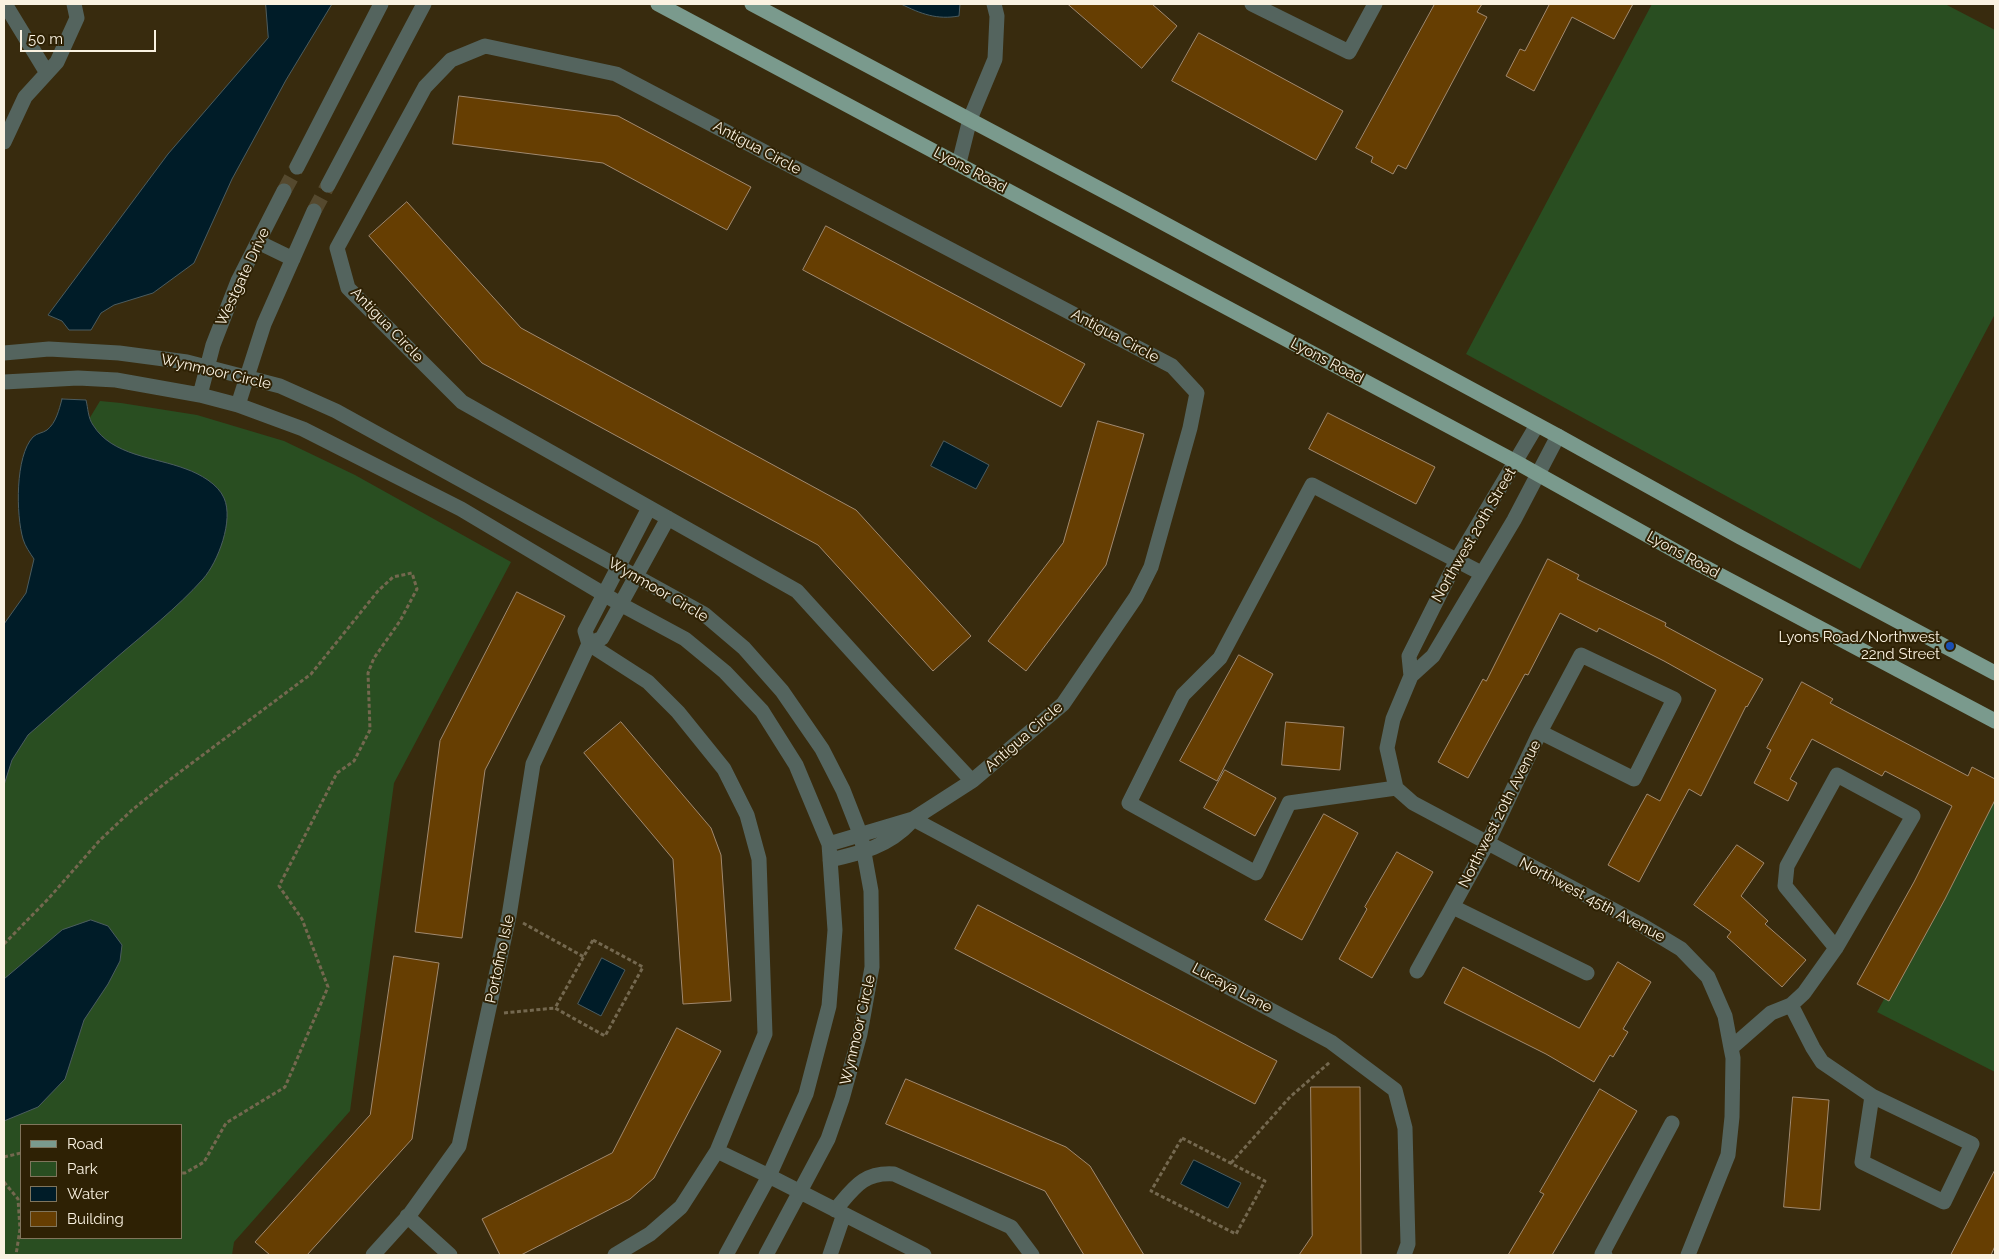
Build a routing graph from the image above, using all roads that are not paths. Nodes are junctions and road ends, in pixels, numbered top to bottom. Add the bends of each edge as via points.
1 (5, 4) edge
2 (74, 4) edge
3 (381, 4) edge
4 (424, 4) edge
5 (658, 4) edge
6 (752, 4) edge
7 (994, 4) edge
8 (1252, 4) edge
9 (1375, 4) edge
10 (47, 73) junction
11 (970, 119) junction
12 (5, 136) edge
13 (958, 163) junction
14 (297, 167) tunnel mouth
15 (328, 185) tunnel mouth
16 (284, 191) tunnel mouth
17 (314, 211) tunnel mouth
18 (258, 242) junction
19 (293, 259) junction
20 (4, 353) edge
21 (207, 367) junction
22 (247, 376) junction
23 (4, 382) edge
24 (200, 394) junction
25 (238, 405) junction
26 (1537, 425) junction
27 (1558, 436) junction
28 (1516, 462) junction
29 (1538, 474) junction
30 (649, 508) junction
31 (668, 518) junction
32 (1457, 560) junction
33 (618, 567) junction
34 (1481, 573) junction
35 (636, 577) junction
36 (603, 594) junction
37 (622, 605) junction
38 (589, 644) junction
39 (1995, 672) edge
40 (1411, 676) junction
41 (1995, 721) edge
42 (1540, 732) junction
43 (972, 781) junction
44 (1396, 788) junction
45 (913, 819) junction
46 (860, 836) junction
47 (829, 844) junction
48 (1487, 844) junction
49 (864, 853) junction
50 (830, 860) junction
51 (1453, 907) junction
52 (1836, 948) junction
53 (1417, 971) dead end
54 (1587, 973) dead end
55 (1791, 1005) junction
56 (1732, 1053) junction
57 (1872, 1096) junction
58 (1672, 1123) dead end
59 (717, 1152) junction
60 (769, 1176) junction
61 (800, 1192) junction
62 (839, 1212) junction
63 (407, 1216) junction
64 (373, 1255) edge
65 (450, 1255) edge
66 (615, 1255) edge
67 (726, 1255) edge
68 (766, 1255) edge
69 (830, 1255) edge
70 (924, 1255) edge
71 (1032, 1255) edge
72 (1404, 1255) edge
73 (1605, 1255) edge
74 (1688, 1255) edge

1 - 10 street
2 - 10 street via 77,18 57,62
3 - 14 street
4 - 15 street
5 - 13 main road, Lyons Road
6 - 11 main road
7 - 11 street via 997,16 995,59
8 - 9 street via 1349,52
10 - 12 street via 25,97
11 - 13 street
11 - 26 main road
13 - 28 main road, Lyons Road
16 - 18 street, Westgate Drive
17 - 19 street
18 - 19 street
18 - 21 street, Westgate Drive via 238,281
19 - 22 street via 264,324
20 - 21 street, Wynmoor Circle via 49,349 119,353
21 - 22 street, Wynmoor Circle
21 - 24 street, Westgate Drive
22 - 25 street
22 - 33 street, Wynmoor Circle via 280,386 336,411
23 - 24 street, Wynmoor Circle via 78,378
24 - 25 street, Wynmoor Circle
25 - 36 street, Wynmoor Circle via 303,429 461,509
26 - 27 main road
26 - 28 street, Northwest 20th Street
27 - 29 street, Northwest 20th Street
27 - 39 main road
28 - 29 main road, Lyons Road
28 - 32 street, Northwest 20th Street
29 - 34 street, Northwest 20th Street
29 - 41 main road, Lyons Road via 1697,563
30 - 31 street, Antigua Circle
30 - 33 street
30 - 43 street, Antigua Circle via 462,402 348,288 337,248 425,87 451,60 485,46 616,74 1172,366 1196,393 1190,428 1151,567 1136,597 1063,704
31 - 35 street
31 - 43 street, Antigua Circle via 797,591
32 - 34 street
32 - 40 street, Northwest 20th Street via 1409,656
32 - 44 street via 1312,485 1220,658 1182,695 1128,803 1256,873 1289,803
33 - 35 street, Wynmoor Circle
33 - 36 street
34 - 40 street, Northwest 20th Street via 1433,656
35 - 37 street
35 - 46 street, Wynmoor Circle via 704,614 744,648 782,691 822,749 843,790
36 - 37 street, Wynmoor Circle
36 - 38 street, Portofino Isle via 585,631
37 - 38 street, Portofino Isle via 602,638
37 - 47 street, Wynmoor Circle via 684,639 725,672 762,711 796,766
38 - 59 street via 648,682 678,712 724,769 747,815 758,859 765,1034
38 - 63 street, Portofino Isle via 533,764 509,916 459,1146
40 - 44 street, Northwest 20th Street via 1393,719 1387,748
42 - 42 street, Northwest 20th Avenue via 1581,655 1674,699 1634,779
42 - 48 street, Northwest 20th Avenue
43 - 45 street, Antigua Circle
44 - 48 street, Northwest 45th Avenue via 1413,803
45 - 46 street, Antigua Circle
45 - 49 street, Antigua Circle via 900,834
45 - 72 street, Lucaya Lane via 1331,1042 1395,1090 1405,1128 1408,1244
46 - 47 street, Antigua Circle
46 - 49 street, Wynmoor Circle
47 - 50 street, Wynmoor Circle
48 - 51 street, Northwest 20th Avenue
48 - 56 street, Northwest 45th Avenue via 1680,948 1708,977 1725,1016
49 - 50 street, Antigua Circle
49 - 61 street, Wynmoor Circle via 871,891 872,967 860,1034 828,1139
50 - 60 street, Wynmoor Circle via 835,930 830,1006 806,1094
51 - 53 street, Northwest 20th Avenue
51 - 54 street
52 - 52 street via 1913,816 1837,775 1787,866 1785,886
52 - 55 street via 1804,993
55 - 56 street via 1771,1013
55 - 57 street via 1822,1062
56 - 74 street, Northwest 45th Avenue via 1732,1117 1728,1155
57 - 57 street via 1972,1144 1944,1202 1862,1162
58 - 73 street via 1602,1254
59 - 60 street
59 - 66 street via 681,1207 650,1234
60 - 61 street
60 - 67 street, Wynmoor Circle
61 - 62 street
61 - 68 street, Wynmoor Circle
62 - 69 street
62 - 70 street
62 - 71 street via 865,1178 880,1173 894,1174 1011,1227
63 - 64 street, Portofino Isle
63 - 65 street

